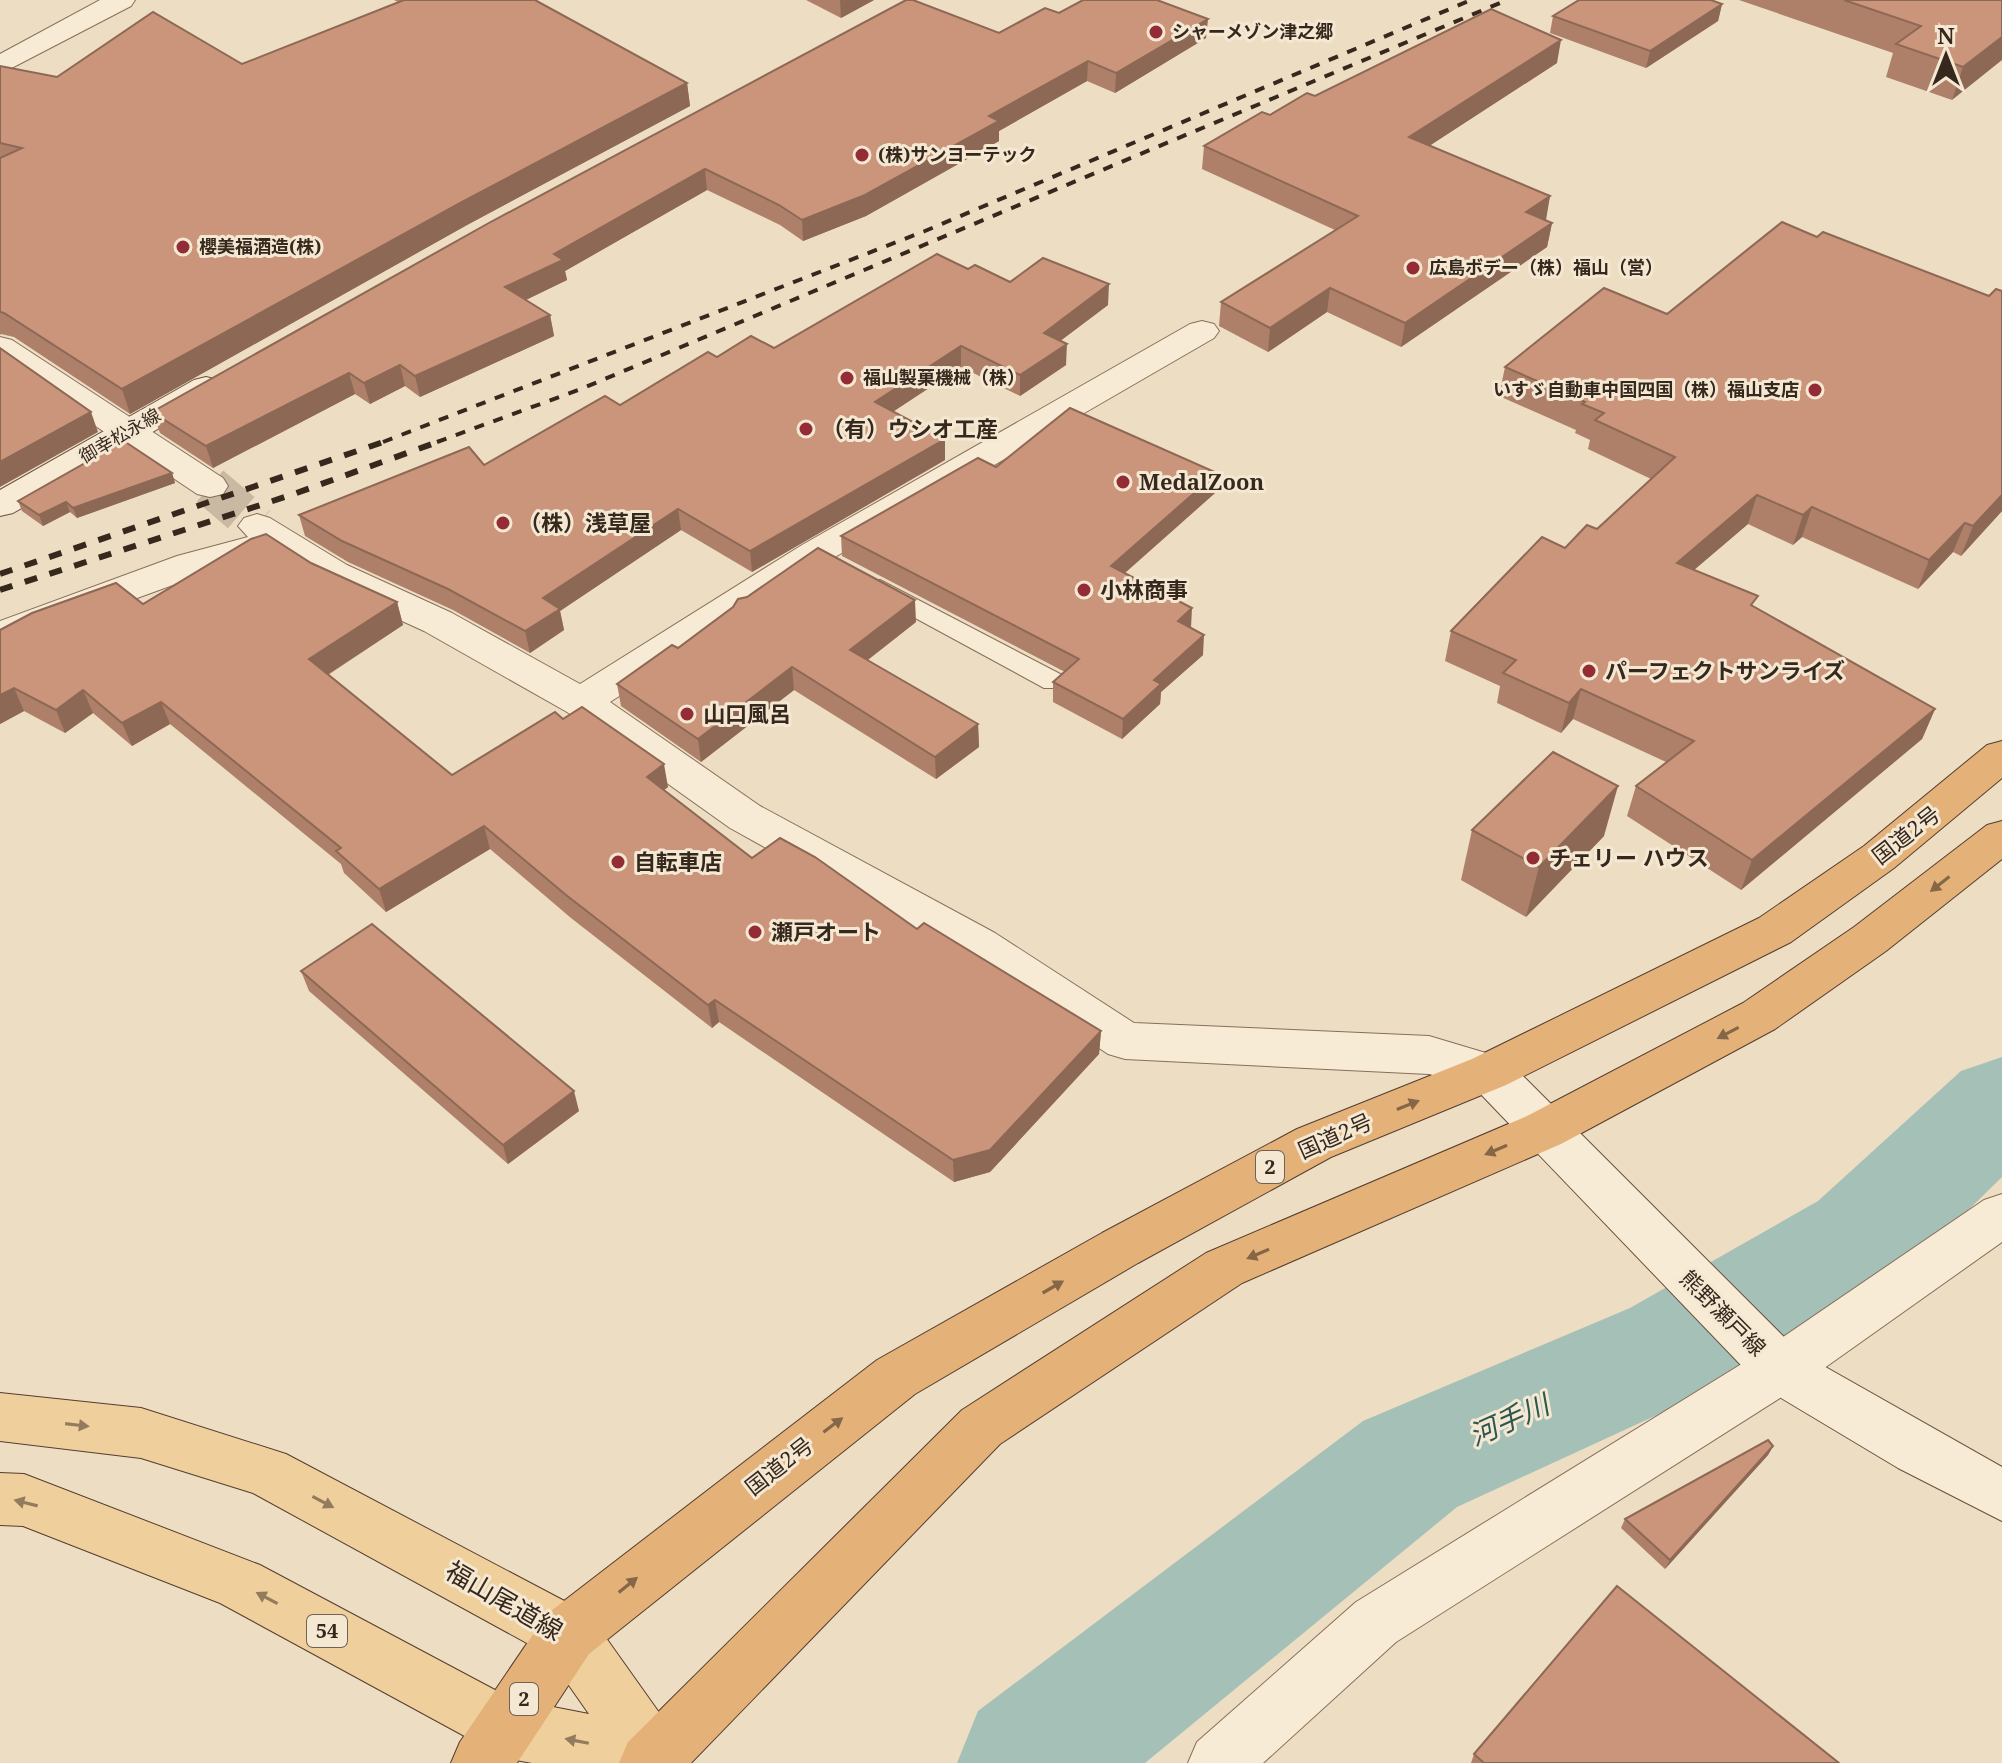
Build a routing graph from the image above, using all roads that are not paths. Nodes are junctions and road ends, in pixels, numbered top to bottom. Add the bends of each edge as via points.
1 (121, 0) edge
2 (0, 65) edge
3 (1202, 331) dead end
4 (0, 347) edge
5 (236, 371) edge
6 (128, 431) junction
7 (210, 486) tunnel mouth
8 (0, 505) edge
9 (838, 565) junction
10 (0, 635) edge
11 (1054, 682) edge
12 (581, 702) junction
13 (2002, 755) edge
14 (2002, 836) edge
15 (1489, 1072) junction
16 (1544, 1130) junction
17 (2002, 1215) edge
18 (1780, 1369) junction
19 (0, 1417) edge
20 (2002, 1495) edge
21 (0, 1499) edge
22 (568, 1634) junction
23 (493, 1745) edge
24 (651, 1759) edge
25 (1218, 1763) edge

1 - 2 street
3 - 9 street
4 - 6 street
5 - 6 street, 御幸松永線
6 - 7 street
6 - 8 street, 御幸松永線
9 - 11 lane
9 - 12 street
10 - 12 street via 267,533 333,574 438,622
12 - 15 street via 745,817 979,945 1125,1041 1429,1055
13 - 15 highway, 国道2号 / 2 via 1879,857 1775,930
14 -> 16 highway via 1870,939 1759,1016
15 - 16 street, 熊野瀬戸線
22 -> 15 highway, 国道2号 / 2 via 896,1377 1314,1143
16 - 18 street, 熊野瀬戸線
16 -> 24 highway via 1224,1268 981,1427
17 - 18 street
18 - 20 street, 熊野瀬戸線
18 - 25 street via 1376,1622
19 -> 22 main road, 福山尾道線 via 141,1433 267,1472
23 -> 21 main road, 54 via 240,1584 24,1500
22 - 23 highway, 2
22 - 24 main road, 福山尾道線
24 -> 23 main road, 54

